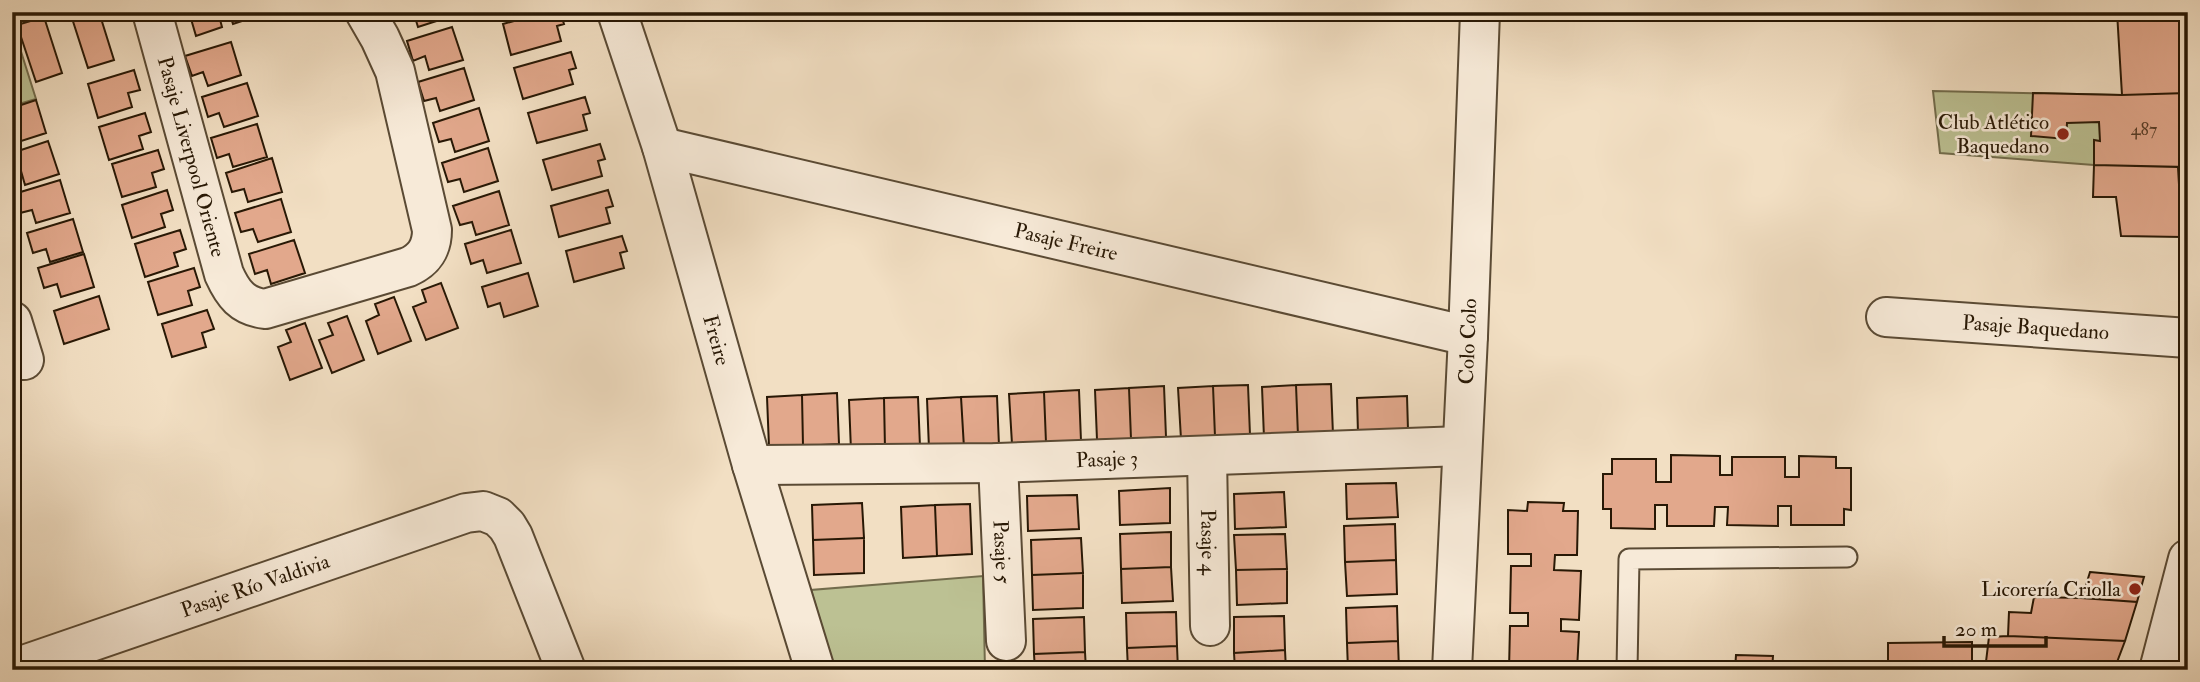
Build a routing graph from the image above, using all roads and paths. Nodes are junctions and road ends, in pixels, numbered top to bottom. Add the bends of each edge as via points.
1 (152, 12) edge
2 (365, 12) edge
3 (617, 12) edge
4 (1480, 12) edge
5 (662, 147) junction
6 (1886, 317) dead end
7 (12, 321) edge
8 (1468, 336) junction
9 (2188, 338) edge
10 (24, 360) dead end
11 (1462, 446) junction
12 (1207, 456) junction
13 (998, 463) junction
14 (752, 464) junction
15 (1847, 557) dead end
16 (2188, 559) edge
17 (1210, 626) dead end
18 (1006, 641) dead end
19 (89, 657) edge
20 (12, 669) edge
21 (566, 670) edge
22 (815, 670) edge
23 (1452, 670) edge
24 (1627, 670) edge
25 (2159, 670) edge

1 - 2 street, Pasaje Liverpool Oriente via 223,274 239,300 264,309 408,267 419,262 432,242 395,71
3 - 5 street, Freire
4 - 8 street, Colo Colo
5 - 8 street, Pasaje Freire
5 - 14 street, Freire
6 - 9 street, Pasaje Baquedano
7 - 10 street
8 - 11 street, Colo Colo
11 - 12 street, Pasaje 3
11 - 23 street, Colo Colo
12 - 13 street, Pasaje 3
12 - 17 street, Pasaje 4
13 - 14 street, Pasaje 3
13 - 18 street, Pasaje 5
14 - 22 street, Freire
15 - 24 lane via 1629,559
16 - 25 street
19 - 20 street, Pasaje Río Valdivia
19 - 21 street, Pasaje Río Valdivia via 466,513 483,511 498,517 513,536

